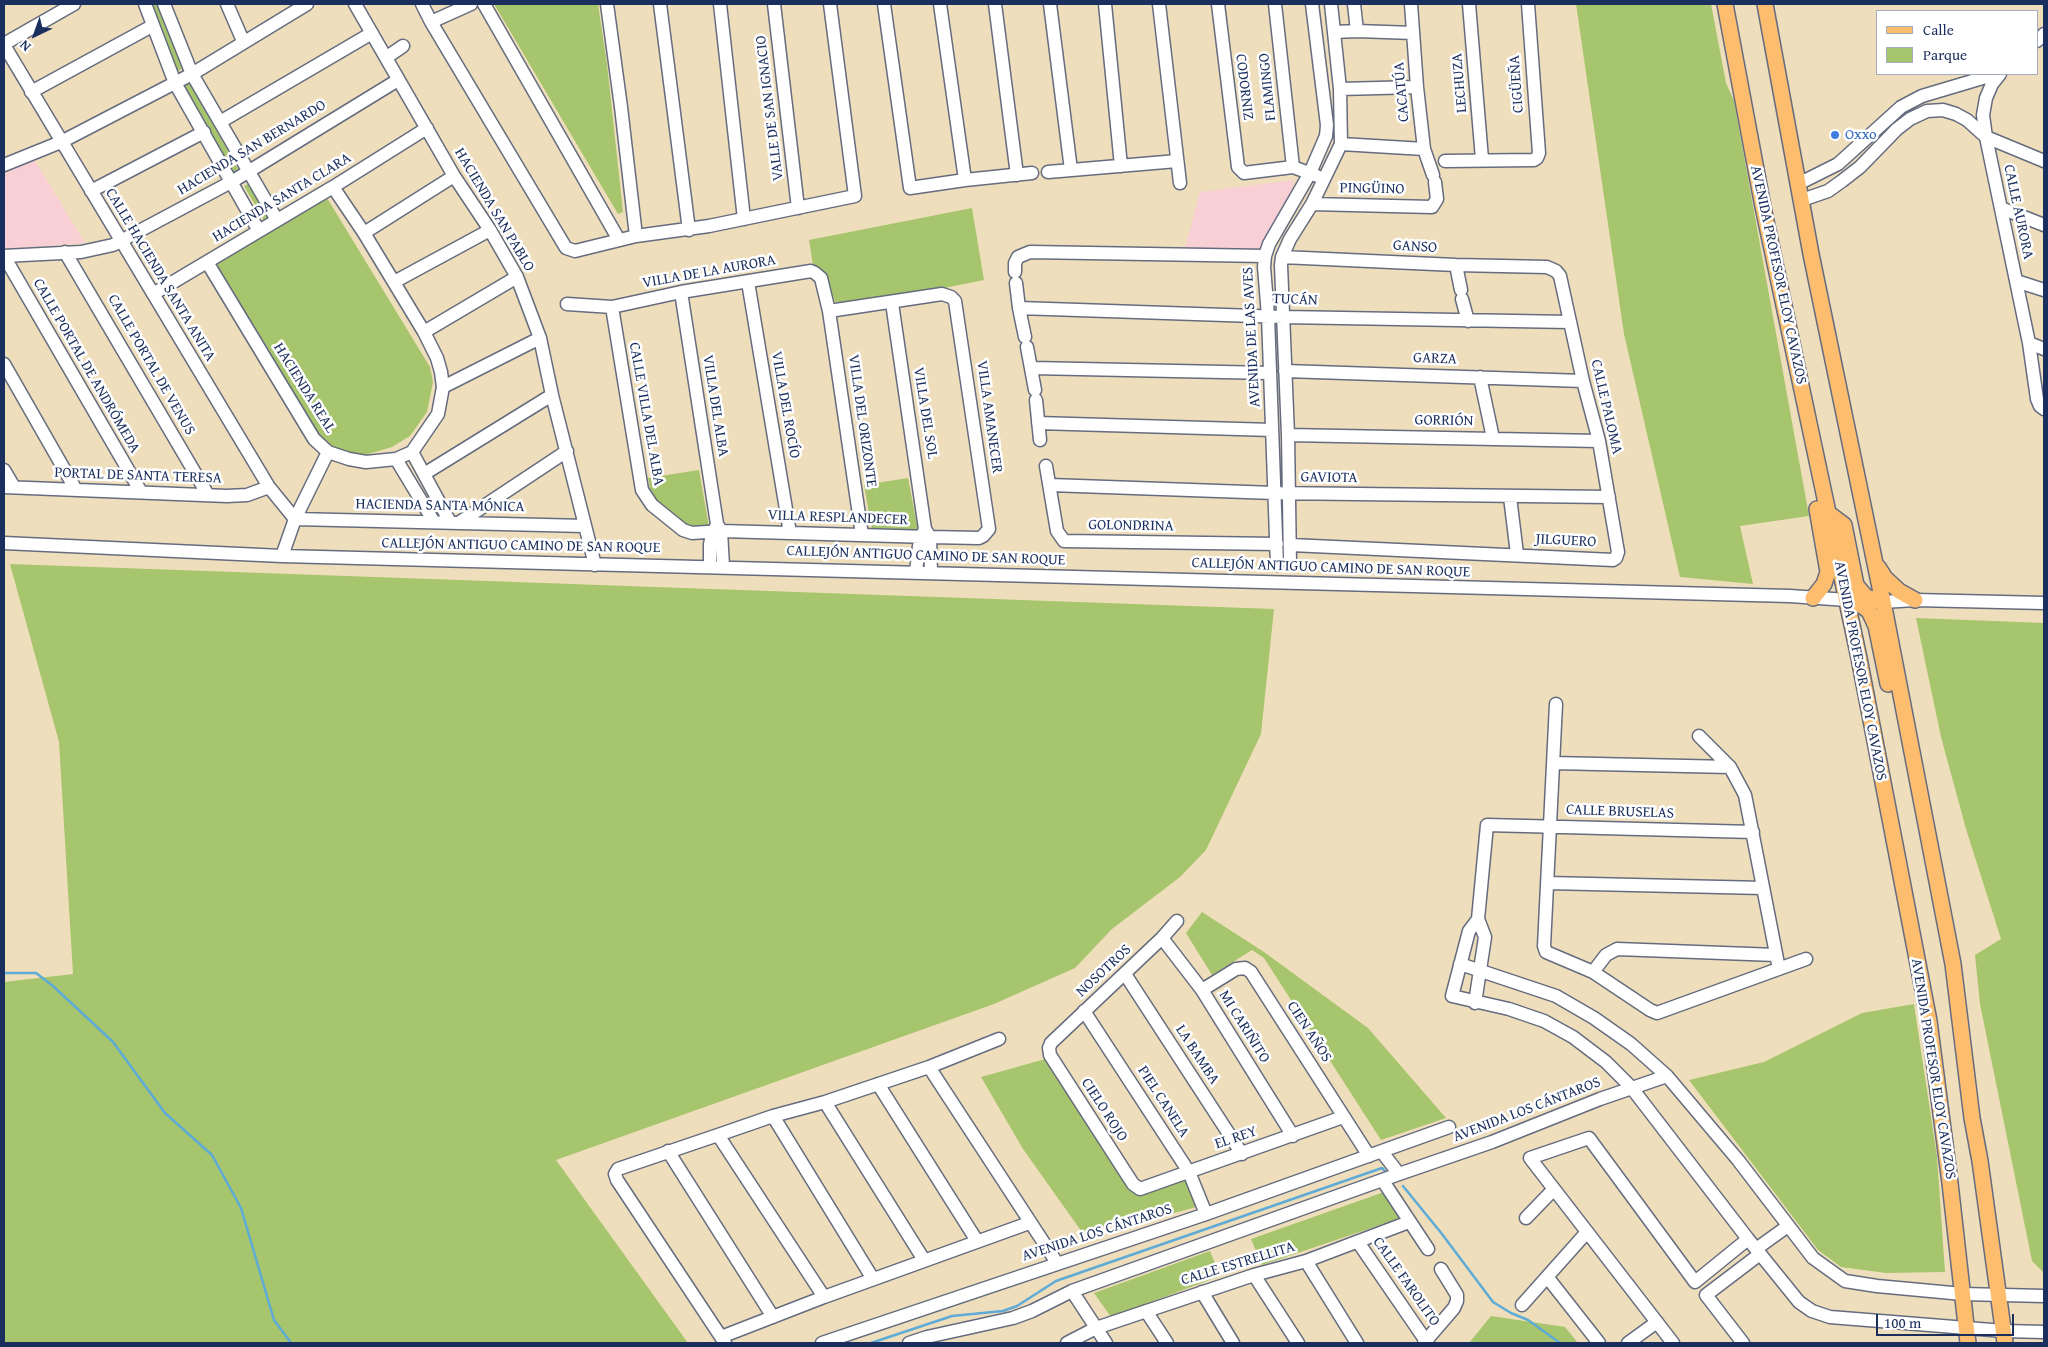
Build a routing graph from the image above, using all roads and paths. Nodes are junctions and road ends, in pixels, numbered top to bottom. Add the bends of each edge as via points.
1 (74, 4) edge
2 (145, 4) edge
3 (164, 4) edge
4 (227, 4) edge
5 (307, 4) edge
6 (354, 4) edge
7 (422, 4) edge
8 (471, 4) edge
9 (484, 4) edge
10 (607, 4) edge
11 (660, 4) edge
12 (720, 4) edge
13 (774, 4) edge
14 (830, 4) edge
15 (884, 4) edge
16 (940, 4) edge
17 (996, 4) edge
18 (1050, 4) edge
19 (1105, 4) edge
20 (1159, 4) edge
21 (1218, 4) edge
22 (1275, 4) edge
23 (1312, 4) edge
24 (1331, 4) edge
25 (1354, 4) edge
26 (1411, 4) edge
27 (1470, 4) edge
28 (1528, 4) edge
29 (1725, 4) edge
30 (1765, 4) edge
31 (431, 22) junction
32 (152, 26) junction
33 (1357, 31) junction
34 (1334, 32) junction
35 (372, 33) junction
36 (1413, 33) junction
37 (243, 42) junction
38 (4, 45) edge
39 (403, 46) dead end
40 (386, 57) junction
41 (192, 74) junction
42 (1993, 75) edge
43 (1999, 75) edge
44 (398, 80) junction
45 (175, 83) junction
46 (1417, 87) junction
47 (1340, 89) junction
48 (32, 92) junction
49 (1922, 96) junction
50 (1927, 111) junction
51 (220, 122) junction
52 (427, 128) junction
53 (204, 132) junction
54 (1873, 132) junction
55 (1986, 137) junction
56 (61, 142) junction
57 (1884, 143) junction
58 (1341, 144) junction
59 (1424, 149) junction
60 (1482, 159) junction
61 (2044, 160) edge
62 (1177, 161) junction
63 (1445, 161) dead end
64 (4, 163) edge
65 (1121, 166) junction
66 (1293, 167) junction
67 (249, 170) junction
68 (1071, 170) junction
69 (1048, 172) dead end
70 (1310, 173) junction
71 (1032, 174) dead end
72 (1016, 175) junction
73 (454, 176) junction
74 (965, 180) junction
75 (1323, 180) junction
76 (233, 181) junction
77 (1180, 183) dead end
78 (1798, 184) junction
79 (333, 187) junction
80 (91, 191) junction
81 (1802, 200) junction
82 (1312, 204) junction
83 (1432, 207) joint
84 (798, 208) junction
85 (2001, 208) junction
86 (744, 219) junction
87 (277, 220) junction
88 (2044, 225) edge
89 (490, 230) junction
90 (689, 230) junction
91 (260, 231) junction
92 (364, 233) junction
93 (636, 236) junction
94 (619, 240) junction
95 (121, 242) junction
96 (65, 252) junction
97 (4, 256) edge
98 (1265, 256) junction
99 (1282, 257) junction
100 (207, 262) junction
101 (1456, 265) junction
102 (1547, 267) joint
103 (517, 277) junction
104 (2016, 281) junction
105 (394, 282) junction
106 (748, 282) junction
107 (2044, 290) edge
108 (682, 292) junction
109 (153, 294) junction
110 (892, 303) junction
111 (567, 304) dead end
112 (612, 306) junction
113 (1019, 308) junction
114 (829, 311) junction
115 (1268, 316) junction
116 (1284, 317) junction
117 (1468, 321) junction
118 (1570, 322) junction
119 (424, 332) junction
120 (540, 338) junction
121 (2029, 344) junction
122 (2044, 349) edge
123 (4, 364) edge
124 (1032, 368) junction
125 (1285, 370) junction
126 (1270, 373) junction
127 (1480, 377) junction
128 (1583, 381) junction
129 (443, 387) junction
130 (552, 395) junction
131 (2044, 410) edge
132 (1038, 422) junction
133 (1272, 430) junction
134 (1288, 435) junction
135 (1493, 438) junction
136 (1040, 440) dead end
137 (1599, 441) junction
138 (567, 451) junction
139 (328, 452) junction
140 (412, 452) junction
141 (396, 459) junction
142 (1046, 466) dead end
143 (4, 470) edge
144 (424, 474) junction
145 (1821, 481) junction
146 (1050, 486) junction
147 (9, 487) edge
148 (269, 487) junction
149 (76, 490) junction
150 (141, 492) junction
151 (1274, 493) junction
152 (1290, 493) junction
153 (208, 495) junction
154 (1510, 497) junction
155 (1609, 497) junction
156 (1828, 513) junction
157 (294, 519) junction
158 (434, 522) junction
159 (455, 522) junction
160 (585, 526) junction
161 (717, 529) junction
162 (692, 533) joint
163 (790, 533) junction
164 (925, 534) junction
165 (862, 535) junction
166 (983, 536) joint
167 (4, 543) edge
168 (1277, 544) junction
169 (1291, 545) junction
170 (1517, 554) junction
171 (282, 556) junction
172 (1613, 560) joint
173 (1875, 563) junction
174 (1290, 564) dead end
175 (595, 565) junction
176 (1277, 565) dead end
177 (710, 566) junction
178 (723, 566) junction
179 (916, 572) junction
180 (931, 573) junction
181 (1813, 598) junction
182 (1847, 600) junction
183 (1915, 600) junction
184 (1883, 602) junction
185 (2044, 603) edge
186 (1869, 611) junction
187 (1879, 638) junction
188 (1858, 647) junction
189 (1556, 704) dead end
190 (1908, 728) junction
191 (1699, 736) dead end
192 (1553, 763) junction
193 (1730, 767) junction
194 (1550, 826) junction
195 (1753, 832) junction
196 (1547, 883) junction
197 (1763, 888) junction
198 (1478, 919) junction
199 (1177, 921) dead end
200 (1162, 938) junction
201 (1776, 955) junction
202 (1806, 959) dead end
203 (1460, 964) junction
204 (1779, 969) junction
205 (1480, 971) junction
206 (1593, 972) junction
207 (1125, 974) junction
208 (1202, 990) junction
209 (1475, 1003) junction
210 (1084, 1011) junction
211 (999, 1039) dead end
212 (1051, 1043) joint
213 (928, 1067) junction
214 (1668, 1076) junction
215 (878, 1084) junction
216 (1631, 1088) junction
217 (825, 1102) junction
218 (772, 1116) junction
219 (1343, 1117) junction
220 (1449, 1127) dead end
221 (718, 1135) junction
222 (1293, 1136) junction
223 (668, 1151) junction
224 (1242, 1154) junction
225 (1376, 1154) junction
226 (1189, 1172) junction
227 (1399, 1174) junction
228 (1383, 1181) junction
229 (1140, 1189) joint
230 (1554, 1189) junction
231 (1206, 1214) junction
232 (1526, 1218) dead end
233 (1409, 1222) junction
234 (1030, 1223) junction
235 (1788, 1226) junction
236 (1587, 1232) junction
237 (977, 1242) junction
238 (1358, 1242) junction
239 (1755, 1248) junction
240 (1428, 1249) dead end
241 (924, 1260) junction
242 (1306, 1261) junction
243 (1057, 1263) junction
244 (1441, 1269) dead end
245 (1254, 1275) junction
246 (1548, 1278) junction
247 (873, 1279) junction
248 (1695, 1282) junction
249 (1072, 1291) junction
250 (1202, 1292) junction
251 (1963, 1294) junction
252 (1706, 1295) junction
253 (1998, 1295) junction
254 (824, 1296) junction
255 (2044, 1296) edge
256 (1522, 1305) dead end
257 (1146, 1311) junction
258 (774, 1317) junction
259 (1656, 1322) junction
260 (1096, 1328) junction
261 (1966, 1328) junction
262 (2044, 1332) edge
263 (2004, 1337) edge
264 (723, 1340) edge
265 (1073, 1341) edge
266 (1425, 1342) edge
267 (822, 1343) edge
268 (909, 1343) edge
269 (1106, 1343) edge
270 (1167, 1343) edge
271 (1234, 1343) edge
272 (1298, 1343) edge
273 (1357, 1343) edge
274 (1599, 1343) edge
275 (1628, 1343) edge
276 (1673, 1343) edge
277 (1743, 1343) edge
278 (1968, 1343) edge

1 - 38 street
2 - 32 street
3 - 41 street
4 - 37 street
5 - 37 street
6 - 35 street, HACIENDA SAN PABLO
7 - 31 street
8 - 31 street
9 - 94 street
10 - 93 street
11 - 90 street
12 - 86 street
13 - 84 street, VALLE DE SAN IGNACIO
14 - 84 street via 855,196
15 - 74 street via 910,188
16 - 74 street
17 - 72 street
18 - 68 street
19 - 65 street
20 - 62 street
21 - 66 street, CODORNIZ via 1238,167 1244,172
22 - 66 street, FLAMINGO
23 - 70 street, AVENIDA DE LAS AVES via 1326,136
24 - 34 street, AVENIDA DE LAS AVES
25 - 33 street
26 - 36 street, CACATÚA
27 - 60 street, LECHUZA
28 - 60 street, CIGÜEÑA via 1539,153 1534,160
29 - 145 main road, AVENIDA PROFESOR ELOY CAVAZOS via 1763,207
30 - 78 main road, AVENIDA PROFESOR ELOY CAVAZOS
31 - 94 street via 566,248 575,251
32 - 45 street
32 - 48 street
33 - 34 street
33 - 36 street
34 - 47 street, AVENIDA DE LAS AVES
35 - 40 street, HACIENDA SAN PABLO
35 - 51 street
36 - 46 street, CACATÚA
37 - 41 street
38 - 48 street, CALLE HACIENDA SANTA ANITA
39 - 40 street
40 - 44 street, HACIENDA SAN PABLO
41 - 45 street
41 - 51 street
42 - 49 street
43 - 55 street, CALLE AURORA via 1986,98 1983,115
44 - 52 street, HACIENDA SAN PABLO
44 - 67 street, HACIENDA SAN BERNARDO
45 - 53 street
45 - 56 street
46 - 47 street
46 - 59 street, CACATÚA
47 - 58 street, AVENIDA DE LAS AVES
48 - 56 street, CALLE HACIENDA SANTA ANITA
49 - 50 street
49 - 54 street via 1901,107
50 - 55 street via 1943,110 1956,114
50 - 57 street via 1910,119
51 - 67 street
52 - 73 street, HACIENDA SAN PABLO
52 - 79 street, HACIENDA SANTA CLARA
53 - 76 street
53 - 80 street
54 - 57 street
54 - 78 street via 1838,164
55 - 61 street
55 - 85 street, CALLE AURORA
56 - 64 street
56 - 80 street, CALLE HACIENDA SANTA ANITA
57 - 81 street via 1860,167 1828,191
58 - 59 street
58 - 75 street, AVENIDA DE LAS AVES
59 - 83 street, CACATÚA via 1437,199
60 - 63 street
62 - 65 street
62 - 77 street
65 - 68 street
66 - 70 street
67 - 76 street, HACIENDA SAN BERNARDO
67 - 87 street
68 - 69 street
70 - 75 street
70 - 98 street, AVENIDA DE LAS AVES
71 - 72 street
72 - 74 street
73 - 89 street, HACIENDA SAN PABLO
73 - 92 street
75 - 82 street, AVENIDA DE LAS AVES
76 - 91 street
76 - 95 street, HACIENDA SAN BERNARDO
78 - 81 main road, AVENIDA PROFESOR ELOY CAVAZOS
79 - 87 street, HACIENDA SANTA CLARA
79 - 92 street
80 - 95 street, CALLE HACIENDA SANTA ANITA
81 - 173 main road, AVENIDA PROFESOR ELOY CAVAZOS
82 - 83 street, PINGÜINO
82 - 99 street, AVENIDA DE LAS AVES
84 - 86 street
85 - 88 street
85 - 104 street, CALLE AURORA
86 - 90 street
87 - 91 street, HACIENDA SANTA CLARA
89 - 103 street, HACIENDA SAN PABLO
89 - 105 street
90 - 93 street
91 - 100 street, HACIENDA SANTA CLARA
92 - 105 street
93 - 94 street
95 - 96 street, HACIENDA SAN BERNARDO via 99,249
95 - 109 street, CALLE HACIENDA SANTA ANITA
96 - 97 street, HACIENDA SAN BERNARDO
96 - 153 street, CALLE PORTAL DE VENUS
97 - 150 street, CALLE PORTAL DE ANDRÓMEDA
98 - 113 street via 1030,252 1018,257 1015,263
98 - 115 street, AVENIDA DE LAS AVES
99 - 101 street, GANSO
99 - 116 street, AVENIDA DE LAS AVES
100 - 109 street, HACIENDA SANTA CLARA
100 - 139 street, HACIENDA REAL via 314,439
101 - 102 street, GANSO
101 - 117 street
102 - 118 street, CALLE PALOMA via 1560,276
103 - 119 street
103 - 120 street, HACIENDA SAN PABLO
104 - 107 street
104 - 121 street, CALLE AURORA
105 - 119 street
106 - 108 street, VILLA DE LA AURORA
106 - 114 street, VILLA DE LA AURORA via 811,271 821,278
106 - 163 street, VILLA DEL ROCÍO
108 - 112 street, VILLA DE LA AURORA
108 - 161 street, VILLA DEL ALBA
109 - 148 street, CALLE HACIENDA SANTA ANITA
110 - 114 street
110 - 164 street, VILLA DEL SOL
110 - 166 street, VILLA AMANECER via 942,294 955,301 990,529
111 - 112 street, VILLA DE LA AURORA
112 - 162 street, CALLE VILLA DEL ALBA via 642,490 652,505 674,524
113 - 115 street, TUCÁN
113 - 124 street
114 - 165 street, VILLA DEL ORIZONTE
115 - 116 street, TUCÁN
115 - 126 street, AVENIDA DE LAS AVES
116 - 117 street, TUCÁN
116 - 125 street, AVENIDA DE LAS AVES
117 - 118 street, TUCÁN
118 - 128 street, CALLE PALOMA
119 - 129 street via 436,358
120 - 129 street
120 - 130 street, HACIENDA SAN PABLO
121 - 122 street
121 - 131 street, CALLE AURORA via 2037,399
123 - 149 street
124 - 126 street
124 - 132 street
125 - 127 street, GARZA
125 - 134 street, AVENIDA DE LAS AVES
126 - 133 street, AVENIDA DE LAS AVES
127 - 128 street, GARZA
127 - 135 street
128 - 137 street, CALLE PALOMA
129 - 140 street via 438,414
130 - 138 street, HACIENDA SAN PABLO
130 - 144 street
132 - 133 street
132 - 136 street
133 - 151 street, AVENIDA DE LAS AVES
134 - 135 street, GORRIÓN
134 - 152 street, AVENIDA DE LAS AVES
135 - 137 street, GORRIÓN
137 - 155 street, CALLE PALOMA
138 - 159 street
138 - 160 street, HACIENDA SAN PABLO
139 - 141 street, HACIENDA REAL via 366,462
139 - 157 street
140 - 141 street, HACIENDA REAL
140 - 144 street
141 - 158 street
142 - 146 street, GOLONDRINA
143 - 147 street
144 - 159 street
145 - 156 main road, AVENIDA PROFESOR ELOY CAVAZOS
145 - 181 main road via 1816,501 1828,572 1824,584
146 - 151 street, GAVIOTA
146 - 168 street, GOLONDRINA via 1057,531 1064,541
147 - 149 street, PORTAL DE SANTA TERESA
148 - 153 street, PORTAL DE SANTA TERESA via 247,495
148 - 157 street, CALLE HACIENDA SANTA ANITA
149 - 150 street, PORTAL DE SANTA TERESA
150 - 153 street, PORTAL DE SANTA TERESA
151 - 152 street, GAVIOTA
151 - 168 street, AVENIDA DE LAS AVES
152 - 154 street, GAVIOTA
152 - 169 street, AVENIDA DE LAS AVES
154 - 155 street, GAVIOTA
154 - 170 street
155 - 172 street, CALLE PALOMA via 1618,552
156 - 182 main road, AVENIDA PROFESOR ELOY CAVAZOS
156 - 184 main road via 1844,525 1856,586 1866,597
157 - 158 street, HACIENDA SANTA MÓNICA
157 - 171 street
158 - 159 street, HACIENDA SANTA MÓNICA
159 - 160 street, HACIENDA SANTA MÓNICA
160 - 175 street, HACIENDA SAN PABLO
161 - 162 street, VILLA RESPLANDECER
161 - 163 street, VILLA RESPLANDECER
161 - 177 street, VILLA DEL ALBA via 710,544
161 - 178 street, VILLA DEL ALBA
163 - 165 street, VILLA RESPLANDECER
164 - 165 street, VILLA RESPLANDECER
164 - 166 street, VILLA RESPLANDECER
164 - 179 street, VILLA DEL SOL
164 - 180 street, VILLA DEL SOL
167 - 171 street, CALLEJÓN ANTIGUO CAMINO DE SAN ROQUE
168 - 176 street, AVENIDA DE LAS AVES
169 - 170 street
169 - 174 street, AVENIDA DE LAS AVES
170 - 172 street, JILGUERO
171 - 175 street, CALLEJÓN ANTIGUO CAMINO DE SAN ROQUE
173 - 183 main road via 1899,591
173 - 184 main road, AVENIDA PROFESOR ELOY CAVAZOS
175 - 177 street, CALLEJÓN ANTIGUO CAMINO DE SAN ROQUE
177 - 178 street, CALLEJÓN ANTIGUO CAMINO DE SAN ROQUE
178 - 179 street, CALLEJÓN ANTIGUO CAMINO DE SAN ROQUE
179 - 180 street, CALLEJÓN ANTIGUO CAMINO DE SAN ROQUE
180 - 181 street, CALLEJÓN ANTIGUO CAMINO DE SAN ROQUE
181 - 182 street, CALLEJÓN ANTIGUO CAMINO DE SAN ROQUE
182 - 186 main road via 1854,600
182 - 188 main road, AVENIDA PROFESOR ELOY CAVAZOS
183 - 184 street
183 - 185 street
184 - 186 main road
184 - 190 main road, AVENIDA PROFESOR ELOY CAVAZOS
186 - 187 main road
186 - 188 main road via 1858,634
187 - 188 main road via 1873,633 1864,634
187 - 190 main road via 1892,703
188 - 251 main road, AVENIDA PROFESOR ELOY CAVAZOS via 1932,1044
189 - 192 street
190 - 253 main road, AVENIDA PROFESOR ELOY CAVAZOS via 1953,964
191 - 193 street
192 - 193 street
192 - 194 street
193 - 195 street via 1746,795
194 - 195 street, CALLE BRUSELAS
194 - 196 street
194 - 198 street, CALLE BRUSELAS via 1487,824
195 - 197 street
196 - 197 street
196 - 206 street via 1546,952
197 - 201 street
198 - 203 street via 1469,931
198 - 205 street via 1484,937
199 - 200 street, NOSOTROS
200 - 207 street, NOSOTROS
200 - 208 street, MI CARIÑITO
201 - 204 street
201 - 206 street via 1617,949 1606,954
202 - 204 street
203 - 205 street
203 - 209 street via 1452,996
204 - 206 street via 1657,1013
205 - 209 street
205 - 214 street via 1563,1000 1631,1044
207 - 210 street, NOSOTROS
207 - 224 street, LA BAMBA
208 - 219 street, CIEN AÑOS via 1236,969 1245,968 1251,972
208 - 222 street, MI CARIÑITO
209 - 216 street via 1509,1009 1551,1025 1606,1062
210 - 212 street, NOSOTROS
210 - 226 street, PIEL CANELA
211 - 213 street
212 - 229 street, CIELO ROJO via 1050,1055 1133,1184
213 - 215 street
213 - 234 street
214 - 216 street, AVENIDA LOS CÁNTAROS
214 - 235 street
215 - 217 street
215 - 237 street
216 - 227 street, AVENIDA LOS CÁNTAROS
216 - 239 street
217 - 218 street
217 - 241 street
218 - 221 street
218 - 247 street
219 - 222 street, EL REY
219 - 225 street, CIEN AÑOS
220 - 225 street, AVENIDA LOS CÁNTAROS
221 - 223 street
221 - 254 street
222 - 224 street, EL REY
223 - 258 street
223 - 264 street via 618,1169 615,1174
224 - 226 street, EL REY
225 - 227 street
225 - 231 street, AVENIDA LOS CÁNTAROS
226 - 229 street, EL REY
226 - 231 street, PIEL CANELA
227 - 228 street, AVENIDA LOS CÁNTAROS
228 - 233 street
228 - 249 street, AVENIDA LOS CÁNTAROS
230 - 232 street
230 - 236 street
230 - 248 street via 1530,1158 1589,1138
231 - 243 street, AVENIDA LOS CÁNTAROS
233 - 238 street, CALLE ESTRELLITA
233 - 240 street
234 - 237 street
234 - 243 street
235 - 239 street
235 - 251 street via 1814,1258 1846,1281
236 - 246 street
236 - 259 street
237 - 241 street
238 - 242 street, CALLE ESTRELLITA
238 - 266 street, CALLE FAROLITO
239 - 248 street
239 - 252 street
239 - 261 street via 1799,1302 1812,1311 1838,1318
241 - 247 street
242 - 245 street, CALLE ESTRELLITA
242 - 273 street
243 - 267 street, AVENIDA LOS CÁNTAROS
244 - 266 street via 1457,1295 1457,1301
245 - 250 street, CALLE ESTRELLITA
245 - 272 street
246 - 256 street
246 - 274 street
247 - 254 street
248 - 252 street
249 - 260 street
249 - 268 street, AVENIDA LOS CÁNTAROS via 1013,1318
250 - 257 street, CALLE ESTRELLITA
250 - 271 street
251 - 253 street
251 - 261 main road, AVENIDA PROFESOR ELOY CAVAZOS
252 - 277 street
253 - 255 street
253 - 263 main road, AVENIDA PROFESOR ELOY CAVAZOS
254 - 258 street
257 - 260 street, CALLE ESTRELLITA
257 - 270 street
258 - 264 street
259 - 275 street
259 - 276 street
260 - 265 street, CALLE ESTRELLITA
260 - 269 street
261 - 263 street
261 - 278 main road, AVENIDA PROFESOR ELOY CAVAZOS
262 - 263 street

